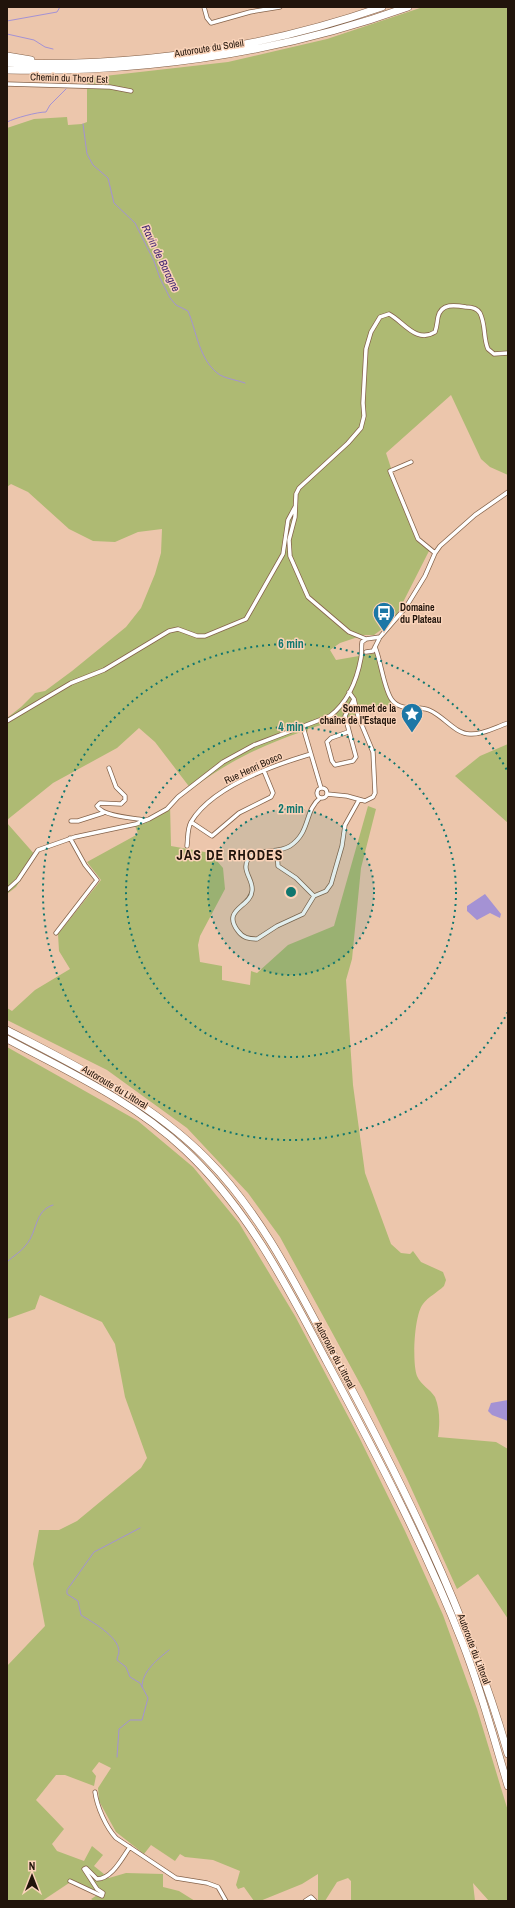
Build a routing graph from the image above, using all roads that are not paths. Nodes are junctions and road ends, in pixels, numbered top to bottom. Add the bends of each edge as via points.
1 (204, 7) edge
2 (280, 7) edge
3 (382, 7) edge
4 (408, 7) edge
5 (252, 43) junction
6 (7, 56) edge
7 (7, 63) edge
8 (7, 70) edge
9 (7, 84) edge
10 (131, 91) dead end
11 (508, 353) edge
12 (411, 462) dead end
13 (508, 492) edge
14 (295, 506) junction
15 (288, 520) junction
16 (294, 521) junction
17 (287, 526) junction
18 (290, 537) junction
19 (435, 553) junction
20 (380, 637) junction
21 (366, 640) junction
22 (375, 646) junction
23 (362, 648) junction
24 (366, 652) junction
25 (372, 652) junction
26 (378, 654) junction
27 (361, 657) junction
28 (349, 692) junction
29 (354, 699) junction
30 (7, 721) edge
31 (508, 722) edge
32 (303, 727) junction
33 (348, 732) junction
34 (311, 754) junction
35 (109, 768) dead end
36 (264, 771) junction
37 (321, 788) junction
38 (327, 794) junction
39 (320, 798) junction
40 (358, 800) junction
41 (104, 812) junction
42 (71, 821) dead end
43 (146, 821) junction
44 (191, 822) junction
45 (70, 838) junction
46 (187, 846) dead end
47 (277, 851) junction
48 (7, 890) edge
49 (314, 896) junction
50 (56, 933) dead end
51 (7, 1030) edge
52 (7, 1039) edge
53 (508, 1754) edge
54 (508, 1786) edge
55 (95, 1792) dead end
56 (130, 1847) junction
57 (70, 1881) dead end
58 (226, 1901) edge
59 (305, 1901) edge
60 (315, 1901) edge

1 - 2 street via 211,23
3 - 5 highway, Autoroute du Soleil
4 - 8 highway, Autoroute du Soleil via 288,43 223,56 104,70
5 - 6 highway via 108,60 43,61
5 - 7 highway, Autoroute du Soleil via 192,54 134,60 62,64
9 - 10 street, Chemin du Thord Est via 102,87
11 - 14 street via 494,354 488,349 480,313 476,309 447,306 438,315 434,332 424,336 408,329 389,314 383,315 372,332 366,349 364,416 361,428 299,488
12 - 19 street via 390,471 418,539
13 - 19 street via 454,532
14 - 15 street
14 - 16 street
15 - 16 street via 292,518
15 - 17 street
16 - 18 street
17 - 18 street
17 - 30 street via 282,554 246,619 205,636 197,636 178,629 169,631 111,666 71,683
18 - 21 street via 290,556 308,597 342,626
19 - 20 street via 425,576 406,607
20 - 21 street
20 - 22 street
21 - 22 street
21 - 23 street
22 - 25 street
22 - 26 street
23 - 24 street
23 - 27 street
24 - 25 street
24 - 27 street
25 - 26 street
26 - 31 street via 390,698 398,705 404,708 430,710 463,734 475,734
27 - 28 street via 356,680
28 - 29 street
28 - 32 street via 339,709 330,716
29 - 33 street via 345,716
29 - 40 street via 374,758 374,795 369,800
32 - 34 street
32 - 43 street via 254,745 223,762 178,797 167,809
33 - 33 street via 356,757 352,761 335,765 327,742
34 - 36 street, Rue Henri Bosco
34 - 37 street
35 - 41 street via 116,787 126,798 121,804 98,804 97,808
36 - 44 street, Rue Henri Bosco via 224,790
36 - 44 street via 273,794 271,797 240,813 212,836
37 - 38 street via 326,790
37 - 39 street via 317,793
38 - 39 street
38 - 40 street
39 - 47 street via 310,810 303,833 289,846
40 - 49 street via 345,825 334,878 326,891
41 - 42 street
41 - 43 street
43 - 45 street
44 - 46 street
45 - 48 street via 36,852 18,880
45 - 50 street via 97,880
47 - 49 street via 278,866 296,878
47 - 49 street via 259,852 248,860 246,870 252,892 250,898 237,908 233,919 240,934 250,939 261,937 303,914
51 - 53 highway, Autoroute du Littoral via 96,1076 154,1112 208,1160 255,1216 296,1285 418,1521 471,1640
52 - 54 highway, Autoroute du Littoral via 96,1085 152,1122 210,1174 245,1218 347,1399 415,1536 463,1644
55 - 56 street via 98,1806 111,1831 116,1838
56 - 57 street via 103,1879 97,1879 86,1868 84,1869 97,1889 103,1893 102,1896
56 - 58 street via 176,1878 218,1887
59 - 60 street via 311,1897

